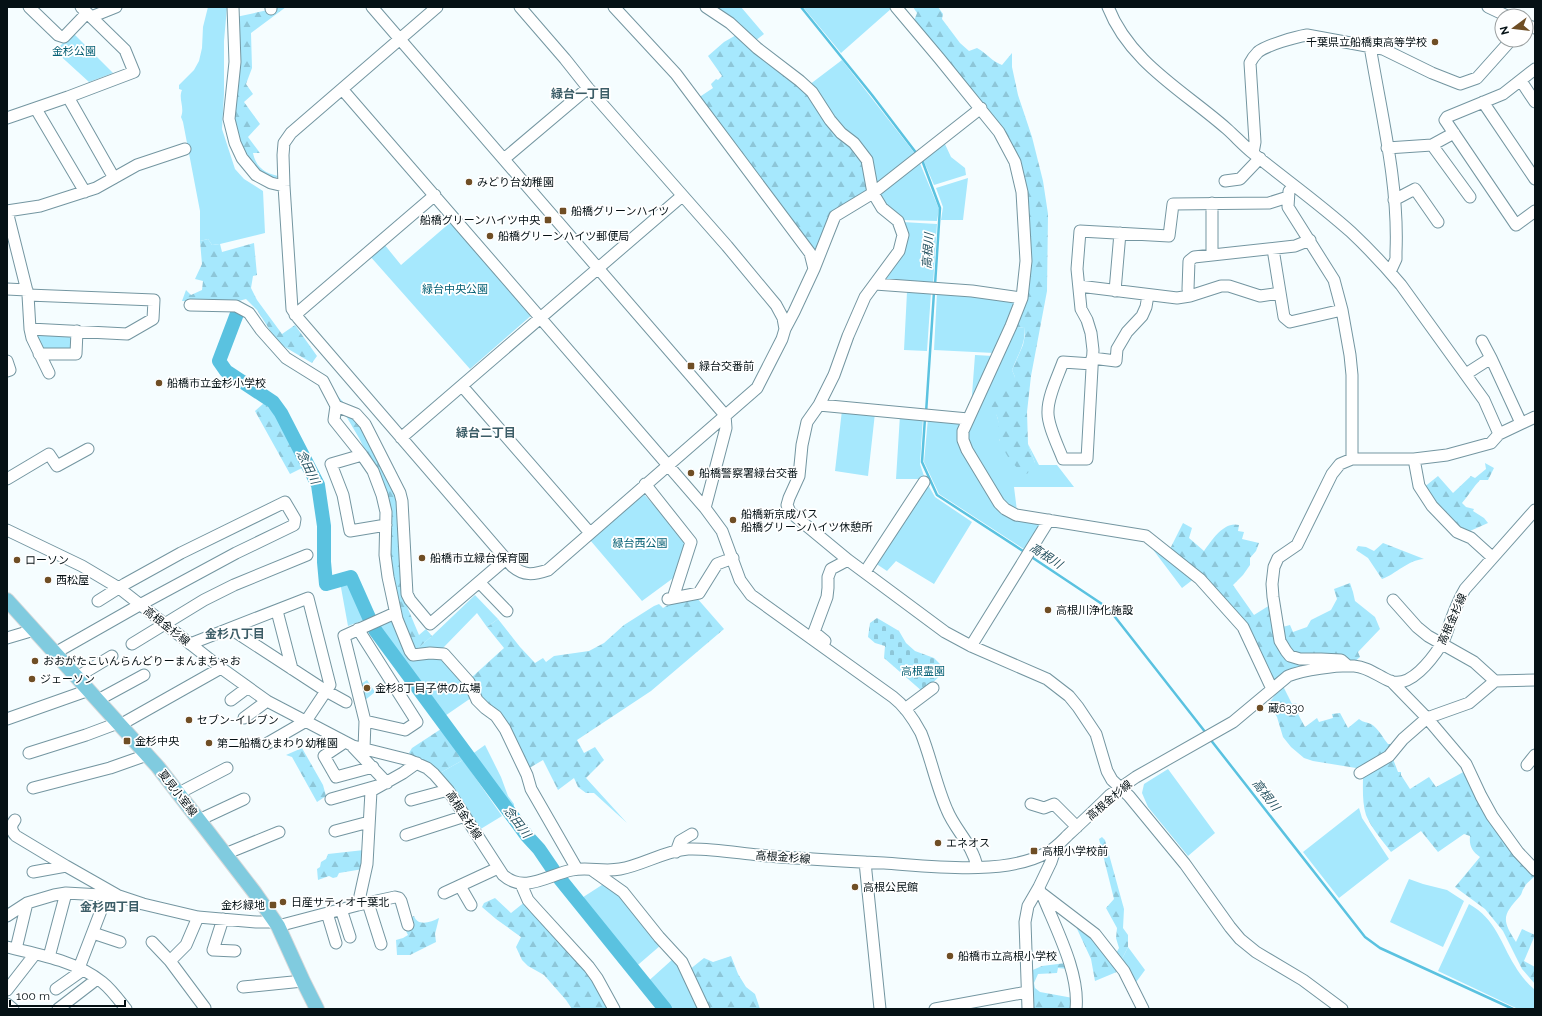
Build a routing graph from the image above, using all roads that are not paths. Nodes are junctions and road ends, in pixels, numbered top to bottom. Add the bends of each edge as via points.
1 (28, 7) edge
2 (116, 7) edge
3 (233, 7) edge
4 (372, 7) edge
5 (437, 7) edge
6 (520, 7) edge
7 (614, 7) edge
8 (706, 7) edge
9 (896, 7) edge
10 (1108, 7) edge
11 (86, 12) edge
12 (400, 40) junction
13 (1370, 46) junction
14 (1504, 48) edge
15 (1535, 69) edge
16 (1521, 81) junction
17 (588, 88) junction
18 (342, 89) junction
19 (68, 97) junction
20 (1483, 102) junction
21 (1535, 102) edge
22 (981, 108) junction
23 (36, 109) junction
24 (7, 118) edge
25 (1454, 133) junction
26 (1432, 145) junction
27 (185, 148) dead end
28 (1387, 148) junction
29 (1256, 156) junction
30 (504, 159) junction
31 (114, 178) junction
32 (1535, 179) edge
33 (1225, 181) dead end
34 (1291, 182) junction
35 (284, 186) junction
36 (85, 192) junction
37 (873, 193) junction
38 (435, 195) junction
39 (682, 196) junction
40 (1288, 197) junction
41 (1470, 197) dead end
42 (1394, 200) junction
43 (1212, 203) junction
44 (1535, 211) edge
45 (1438, 222) dead end
46 (1120, 233) junction
47 (1310, 240) junction
48 (1273, 249) junction
49 (1212, 255) junction
50 (598, 268) junction
51 (814, 269) junction
52 (1390, 272) junction
53 (875, 284) junction
54 (1079, 286) junction
55 (7, 289) edge
56 (1115, 291) junction
57 (28, 292) junction
58 (1280, 293) junction
59 (1148, 295) junction
60 (1190, 296) junction
61 (1022, 298) junction
62 (190, 305) dead end
63 (1342, 310) junction
64 (295, 315) junction
65 (541, 318) junction
66 (30, 329) junction
67 (785, 329) junction
68 (77, 331) junction
69 (1482, 342) dead end
70 (40, 354) junction
71 (1491, 358) junction
72 (7, 361) edge
73 (1092, 361) junction
74 (7, 371) edge
75 (49, 373) dead end
76 (1466, 374) junction
77 (462, 386) junction
78 (819, 405) junction
79 (336, 406) junction
80 (726, 415) junction
81 (1535, 417) edge
82 (968, 419) junction
83 (1521, 423) junction
84 (1499, 434) junction
85 (401, 438) junction
86 (88, 449) dead end
87 (362, 455) junction
88 (1352, 459) junction
89 (1414, 460) junction
90 (668, 465) junction
91 (7, 479) edge
92 (924, 482) dead end
93 (645, 484) junction
94 (705, 508) junction
95 (1535, 510) edge
96 (1050, 520) junction
97 (386, 525) junction
98 (7, 530) edge
99 (590, 533) junction
100 (307, 555) dead end
101 (733, 558) junction
102 (1492, 558) junction
103 (506, 559) junction
104 (848, 560) junction
105 (865, 572) junction
106 (479, 582) junction
107 (119, 588) junction
108 (7, 600) edge
109 (1393, 600) dead end
110 (98, 601) dead end
111 (140, 605) junction
112 (277, 610) junction
113 (507, 611) dead end
114 (395, 613) junction
115 (164, 625) junction
116 (231, 629) junction
117 (358, 629) junction
118 (34, 630) junction
119 (7, 638) edge
120 (132, 644) dead end
121 (190, 644) junction
122 (1442, 644) junction
123 (971, 646) junction
124 (826, 650) junction
125 (55, 653) junction
126 (112, 656) dead end
127 (1349, 666) junction
128 (221, 668) junction
129 (292, 669) junction
130 (144, 675) dead end
131 (76, 677) junction
132 (1535, 680) edge
133 (1390, 681) junction
134 (1495, 681) junction
135 (247, 688) junction
136 (933, 688) dead end
137 (1272, 689) junction
138 (326, 691) junction
139 (93, 695) junction
140 (231, 700) dead end
141 (267, 701) junction
142 (346, 702) dead end
143 (905, 709) junction
144 (244, 718) dead end
145 (1427, 718) junction
146 (7, 719) edge
147 (306, 721) junction
148 (365, 722) junction
149 (119, 724) junction
150 (268, 743) dead end
151 (354, 746) junction
152 (29, 753) dead end
153 (147, 755) junction
154 (1535, 755) edge
155 (417, 763) junction
156 (1527, 765) dead end
157 (373, 767) junction
158 (227, 768) dead end
159 (1360, 773) dead end
160 (382, 785) junction
161 (34, 788) dead end
162 (1120, 788) junction
163 (448, 790) junction
164 (179, 793) junction
165 (331, 798) dead end
166 (244, 799) dead end
167 (410, 800) dead end
168 (1031, 804) dead end
169 (465, 816) junction
170 (15, 820) dead end
171 (199, 820) junction
172 (369, 822) junction
173 (1077, 826) junction
174 (336, 831) dead end
175 (279, 832) dead end
176 (692, 834) dead end
177 (406, 835) dead end
178 (1056, 847) junction
179 (676, 852) junction
180 (225, 854) junction
181 (865, 862) junction
182 (66, 866) junction
183 (977, 867) junction
184 (498, 868) junction
185 (574, 870) junction
186 (592, 870) junction
187 (1535, 870) edge
188 (33, 872) dead end
189 (524, 884) junction
190 (460, 886) junction
191 (1040, 890) junction
192 (66, 893) junction
193 (444, 893) dead end
194 (107, 895) junction
195 (119, 896) junction
196 (27, 903) junction
197 (363, 904) junction
198 (471, 905) dead end
199 (341, 909) junction
200 (327, 913) junction
201 (7, 916) edge
202 (198, 917) junction
203 (223, 919) junction
204 (276, 923) junction
205 (408, 925) dead end
206 (93, 933) junction
207 (350, 937) dead end
208 (120, 942) dead end
209 (152, 942) dead end
210 (336, 943) dead end
211 (381, 944) dead end
212 (12, 948) edge
213 (235, 951) dead end
214 (36, 954) junction
215 (49, 957) junction
216 (170, 961) junction
217 (81, 969) junction
218 (97, 979) junction
219 (303, 981) junction
220 (243, 987) dead end
221 (56, 989) dead end
222 (7, 990) edge
223 (1027, 992) junction
224 (7, 1004) edge
225 (13, 1009) edge
226 (58, 1009) edge
227 (126, 1009) edge
228 (203, 1009) edge
229 (317, 1009) edge
230 (614, 1009) edge
231 (703, 1009) edge
232 (880, 1009) edge
233 (935, 1009) edge
234 (1028, 1009) edge
235 (1076, 1009) edge
236 (1143, 1009) edge
237 (1342, 1009) edge

1 - 11 street via 58,35 64,37
2 - 11 street
3 - 35 street via 235,62 229,119 235,143 242,158 256,174 266,182
4 - 12 street
5 - 12 street
6 - 17 street
7 - 51 street via 676,74 807,248
8 - 37 street via 730,23 812,92 830,120 854,143 867,160
9 - 22 street
10 - 29 street via 1117,26 1140,57
11 - 19 street via 125,50 134,72
12 - 18 street
12 - 30 street
13 - 14 street via 1460,84 1477,78
13 - 28 street
13 - 29 street via 1307,35 1257,53 1250,63
15 - 16 street
16 - 20 street via 1503,94
16 - 21 street
17 - 30 street
17 - 39 street
18 - 35 street via 291,133 284,143
18 - 38 street
19 - 23 street
19 - 31 street
20 - 25 street via 1447,117 1445,120
20 - 32 street
22 - 37 street
22 - 61 street via 1015,162 1022,192 1026,261
23 - 24 street
23 - 36 street
25 - 26 street
25 - 44 street via 1516,224
26 - 28 street
26 - 41 street
27 - 31 street via 137,165
28 - 42 street
29 - 33 street via 1240,179
29 - 34 street
30 - 50 street
31 - 36 street
34 - 40 street
34 - 52 street via 1350,232
35 - 64 street via 292,309
36 - 57 street via 40,206 7,211
37 - 51 street via 835,216
37 - 53 street via 882,208 898,221 903,235 899,252
38 - 64 street
38 - 65 street
39 - 50 street
39 - 67 street via 776,305
40 - 43 street via 1269,203
40 - 47 street via 1288,207
42 - 45 street via 1415,189
42 - 52 street via 1396,259
43 - 46 street via 1172,204 1169,236
43 - 49 street
46 - 54 street via 1080,231 1077,269
46 - 56 street
47 - 48 street via 1295,246
47 - 63 street via 1334,280
48 - 49 street
48 - 58 street
49 - 60 street via 1194,257 1189,261
50 - 65 street
50 - 80 street
51 - 67 street
52 - 76 street
53 - 61 street via 972,291
53 - 78 street via 866,297
54 - 56 street
54 - 73 street via 1081,309 1091,333
55 - 57 street
56 - 59 street
57 - 66 street
57 - 68 street via 154,300 153,319 127,334
58 - 60 street via 1260,296 1230,286 1221,286
58 - 63 street via 1284,317 1290,322
59 - 60 street via 1178,298
59 - 73 street via 1142,316 1117,349 1116,361
61 - 82 street
62 - 79 street via 236,306 249,313 286,358 323,381
63 - 88 street via 1352,375
64 - 85 street
65 - 77 street
65 - 90 street
66 - 68 street
66 - 70 street
67 - 80 street via 757,388
68 - 70 street via 76,354
69 - 71 street
70 - 75 street
71 - 76 street
71 - 83 street
72 - 74 street via 10,370
73 - 73 street via 1087,459 1063,459 1051,425 1048,411 1050,400 1063,362
76 - 84 street via 1484,400
77 - 85 street
77 - 99 street
78 - 82 street
78 - 104 street via 807,422 799,476 787,505 790,512
79 - 87 street via 334,420
79 - 106 street via 356,414 365,424 400,493 407,594 410,600 430,624
80 - 90 street
80 - 94 street via 726,428
81 - 83 street
82 - 96 street via 963,431 963,440 999,503 1016,515
83 - 84 street
84 - 89 street via 1491,443 1448,455
85 - 103 street
86 - 91 street via 57,466 49,454
87 - 97 street via 373,472 382,495
87 - 97 street via 331,464 343,495 350,531
88 - 89 street
88 - 127 street via 1340,464 1332,474 1297,545 1278,558 1274,566 1272,584 1280,641 1286,652 1294,659 1340,660
89 - 102 street via 1419,486 1432,506 1457,532 1471,538
90 - 93 street
90 - 94 street
92 - 105 street
93 - 99 street
93 - 101 street via 691,542 670,599 699,593 717,564
94 - 101 street via 722,531
95 - 102 street, 高根金杉線
96 - 123 street
96 - 137 street via 1146,536 1200,579 1243,627
97 - 114 street via 385,555
98 - 107 street, 高根金杉線 via 82,566
99 - 103 street via 548,570 542,572 522,573
100 - 115 street via 234,585
101 - 124 street via 740,580 751,595
102 - 122 street, 高根金杉線 via 1465,589
103 - 106 street
104 - 105 street
104 - 124 street via 831,569 827,596 814,632 830,644
105 - 123 street via 945,632
106 - 113 street
107 - 110 street
107 - 111 street, 高根金杉線
107 - 111 street via 181,553 285,502 295,519 294,524
108 - 118 main road, 夏見小室線
109 - 122 street via 1417,627
111 - 115 street, 高根金杉線
111 - 125 street
112 - 116 street
112 - 129 street
112 - 138 street via 308,598 330,685
114 - 117 street
114 - 185 street via 411,654 444,654 469,682 477,700 496,716 505,729 531,789
115 - 120 street
115 - 121 street, 高根金杉線
116 - 121 street
116 - 129 street
117 - 148 street via 344,636
117 - 148 street via 417,722 405,730
118 - 119 street
118 - 125 main road, 夏見小室線
121 - 128 street, 高根金杉線
122 - 133 street, 高根金杉線 via 1412,678 1403,682
122 - 134 street via 1474,662
123 - 162 street via 1047,679 1069,696 1096,734 1107,771
124 - 143 street via 897,700
125 - 131 main road, 夏見小室線
126 - 131 street
127 - 133 street, 高根金杉線 via 1368,670
127 - 137 street, 高根金杉線 via 1299,672 1288,676
128 - 135 street, 高根金杉線
128 - 149 street
129 - 138 street
130 - 139 street
131 - 139 main road, 夏見小室線
132 - 134 street
133 - 145 street
134 - 145 street via 1469,703
135 - 140 street
135 - 141 street, 高根金杉線
136 - 143 street
137 - 162 street, 高根金杉線 via 1233,722
138 - 142 street
138 - 147 street
139 - 146 street
139 - 149 main road, 夏見小室線
141 - 144 street
141 - 147 street, 高根金杉線
143 - 183 street via 917,724 946,809 972,850
145 - 159 street via 1403,739 1389,756
145 - 187 street via 1466,764 1492,816 1518,852
147 - 150 street
147 - 151 street, 高根金杉線
148 - 151 street
149 - 152 street
149 - 153 main road, 夏見小室線
151 - 155 street, 高根金杉線
151 - 157 street
151 - 157 street via 324,756 336,777
153 - 161 street via 110,768
153 - 164 main road, 夏見小室線
154 - 156 street
155 - 160 street
155 - 163 street, 高根金杉線 via 434,774
157 - 160 street
158 - 164 street
160 - 165 street
160 - 172 street via 371,791
162 - 173 street, 高根金杉線
162 - 237 street via 1185,864 1240,938 1256,952 1303,980
163 - 167 street
163 - 169 street, 高根金杉線
164 - 171 main road, 夏見小室線
166 - 171 street
168 - 173 street via 1044,808 1054,804
169 - 177 street
169 - 184 street, 高根金杉線
170 - 182 street via 12,830 16,836
171 - 180 main road, 夏見小室線
172 - 174 street
172 - 197 street
173 - 178 street, 高根金杉線
175 - 180 street
176 - 179 street via 680,841
178 - 183 street, 高根金杉線 via 1045,854 1019,862
178 - 191 street
179 - 181 street, 高根金杉線 via 694,849
179 - 186 street, 高根金杉線 via 622,869
180 - 204 main road, 夏見小室線
181 - 183 street, 高根金杉線
181 - 232 street
182 - 188 street
182 - 195 street
184 - 189 street, 高根金杉線 via 507,879
184 - 190 street
185 - 186 street, 高根金杉線
185 - 189 street, 高根金杉線
186 - 231 street via 623,892 682,962
189 - 230 street via 528,900 589,967
190 - 193 street
190 - 198 street
191 - 223 street via 1028,906 1025,922
191 - 235 street via 1071,966 1076,983
191 - 236 street via 1095,934 1124,971
192 - 194 street
192 - 196 street
192 - 215 street
194 - 195 street
194 - 206 street
195 - 202 street
196 - 201 street
196 - 212 street
197 - 199 street
197 - 205 street via 399,898
197 - 211 street
199 - 200 street
199 - 207 street
200 - 204 street
200 - 210 street
202 - 203 street
202 - 216 street via 186,944
203 - 204 street
203 - 213 street via 213,950
204 - 219 main road, 夏見小室線
206 - 208 street
206 - 217 street
209 - 216 street
212 - 214 street
214 - 215 street
214 - 222 street
215 - 217 street
216 - 228 street
217 - 218 street
217 - 221 street
218 - 226 street
218 - 227 street
219 - 220 street
219 - 229 main road, 夏見小室線
223 - 233 street
223 - 234 street
224 - 225 street

